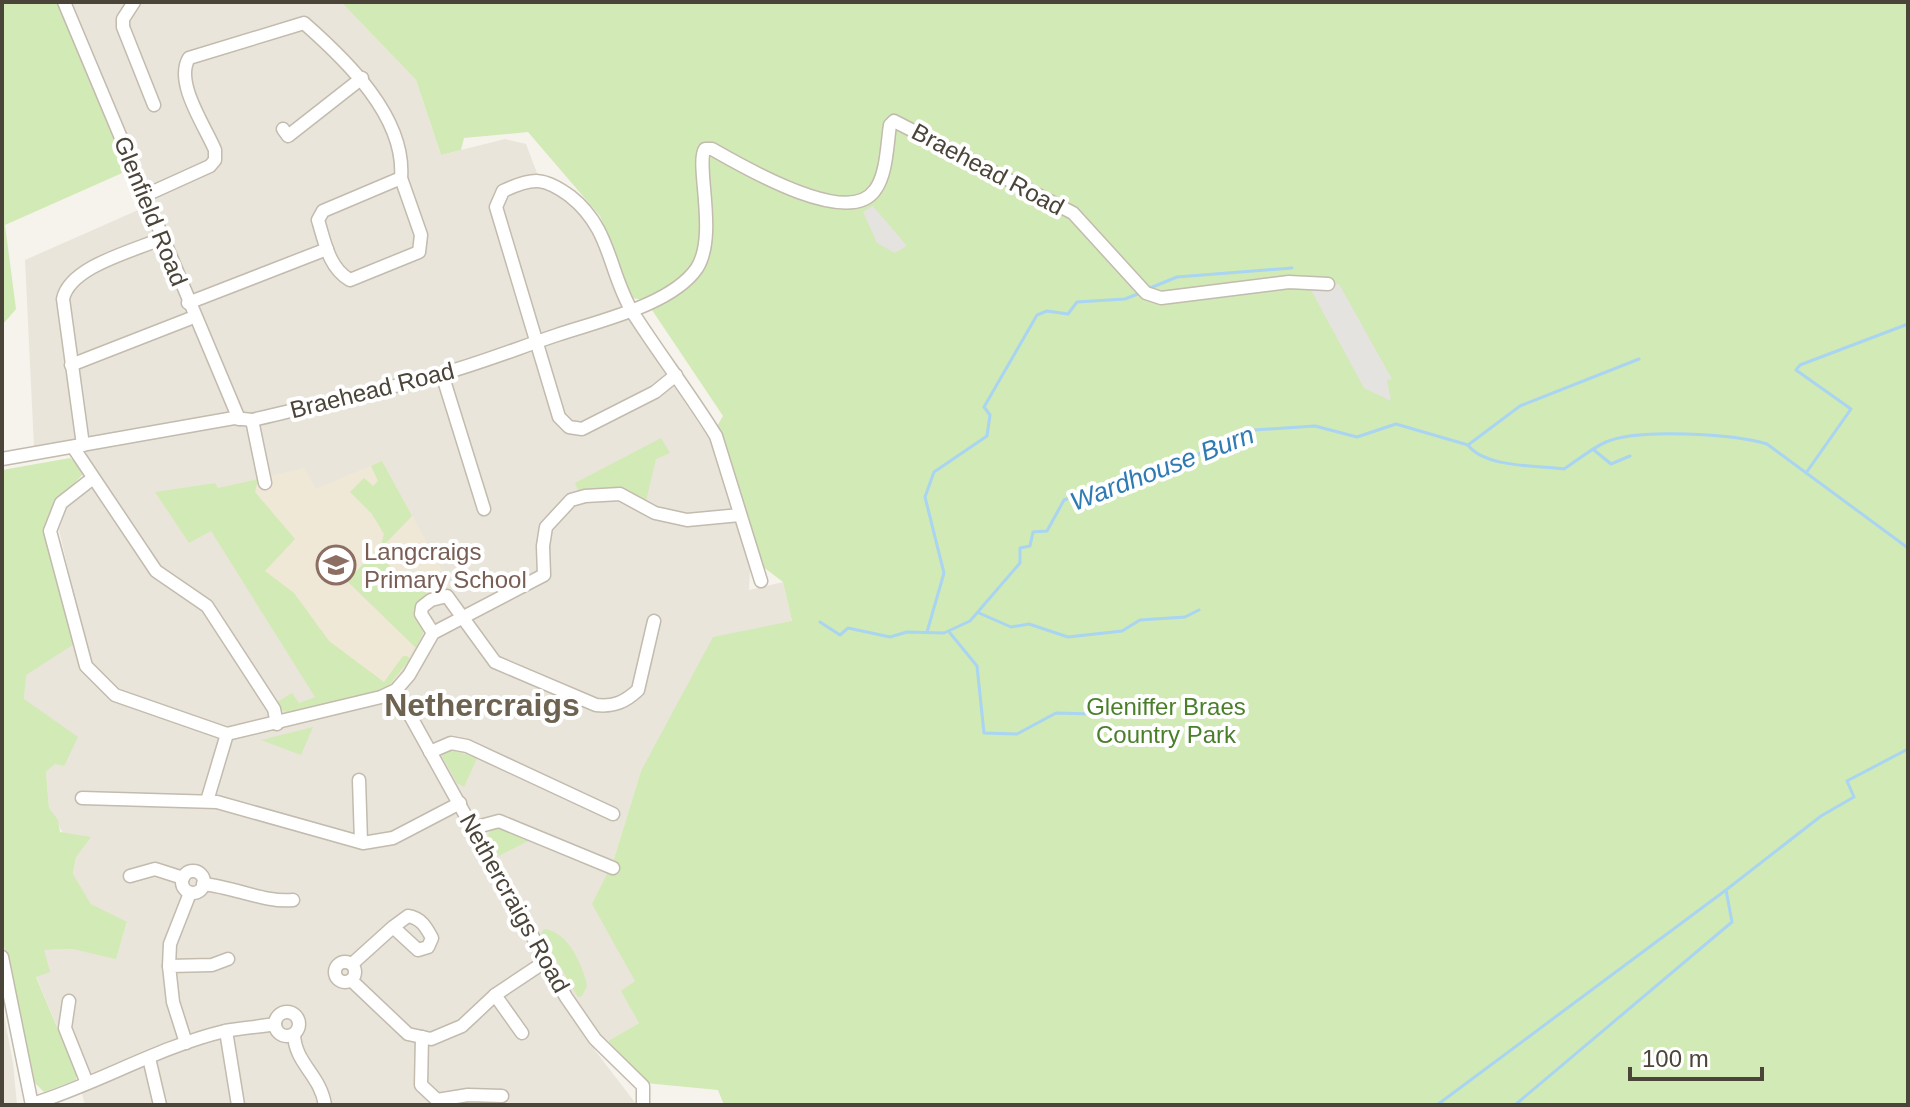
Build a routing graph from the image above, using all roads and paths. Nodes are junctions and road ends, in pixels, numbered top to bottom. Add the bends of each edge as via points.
1 (64, 2) edge
2 (134, 2) edge
3 (362, 78) junction
4 (164, 85) dead end
5 (149, 92) junction
6 (154, 105) dead end
7 (283, 129) dead end
8 (401, 178) junction
9 (146, 195) junction
10 (163, 238) junction
11 (327, 249) junction
12 (1328, 284) dead end
13 (188, 303) junction
14 (631, 310) junction
15 (194, 317) junction
16 (534, 342) junction
17 (71, 365) junction
18 (442, 374) junction
19 (676, 375) junction
20 (246, 419) junction
21 (78, 446) junction
22 (2, 459) edge
23 (93, 478) junction
24 (265, 483) dead end
25 (484, 509) dead end
26 (740, 515) junction
27 (761, 581) dead end
28 (464, 617) junction
29 (654, 621) dead end
30 (433, 633) junction
31 (396, 690) junction
32 (277, 724) junction
33 (227, 734) junction
34 (430, 752) junction
35 (359, 780) dead end
36 (82, 798) dead end
37 (207, 801) junction
38 (460, 803) junction
39 (613, 814) dead end
40 (473, 828) junction
41 (361, 842) junction
42 (613, 868) dead end
43 (130, 876) dead end
44 (183, 878) junction
45 (203, 884) junction
46 (190, 893) junction
47 (293, 900) dead end
48 (393, 927) dead end
49 (2, 957) edge
50 (228, 959) dead end
51 (546, 961) junction
52 (169, 966) junction
53 (495, 995) junction
54 (69, 1001) dead end
55 (275, 1024) junction
56 (226, 1031) junction
57 (522, 1033) dead end
58 (294, 1034) junction
59 (422, 1037) junction
60 (186, 1043) junction
61 (149, 1058) junction
62 (87, 1083) junction
63 (502, 1096) dead end
64 (32, 1104) edge
65 (160, 1105) edge
66 (238, 1105) edge
67 (325, 1105) edge
68 (643, 1105) edge

1 - 9 street, Glenfield Road
2 - 5 street via 123,27
3 - 7 street via 288,136
3 - 8 street via 385,114
3 - 9 street via 304,23 189,58 185,80 215,160
4 - 5 street
5 - 6 street
8 - 11 street via 323,211 318,220
8 - 11 street via 421,235 419,252 350,280 341,276
9 - 10 street, Glenfield Road
10 - 13 street, Glenfield Road
10 - 17 street via 71,279 63,299
11 - 13 street
12 - 14 street, Braehead Road via 1146,293 1073,213 894,121 876,190 867,199 846,203 782,185 705,149 701,160 707,227 698,267 681,287
13 - 15 street, Glenfield Road
14 - 16 street, Braehead Road
14 - 16 street via 600,228 584,207 550,181 512,187 498,198 496,207
14 - 19 street
15 - 17 street
15 - 20 street, Glenfield Road
16 - 18 street, Braehead Road
16 - 19 street via 559,417 569,427 589,426 655,392
17 - 21 street
18 - 20 street, Braehead Road
18 - 25 street
19 - 26 street via 716,436
20 - 21 street, Braehead Road
20 - 24 street
21 - 22 street, Braehead Road
21 - 23 street
23 - 32 street via 156,571 207,606 274,709
23 - 33 street via 61,503 50,531 86,666 115,695
26 - 27 street
26 - 28 street via 675,519 610,493 571,500 546,527 544,575
28 - 29 street via 495,662 608,706 638,690
28 - 30 street
28 - 30 street via 452,598 431,600 421,614
30 - 31 street
31 - 32 street
31 - 34 street, Nethercraigs Road
32 - 33 street
33 - 37 street
34 - 38 street, Nethercraigs Road
34 - 39 street via 451,743 467,746
35 - 41 street
36 - 37 street
37 - 41 street
38 - 40 street, Nethercraigs Road
38 - 41 street via 393,838
40 - 42 street via 499,821
40 - 51 street, Nethercraigs Road
43 - 44 street via 155,869
44 - 45 street via 198,873
44 - 46 street
45 - 46 street
45 - 47 street via 241,889 274,902
46 - 52 street via 170,944
48 - 59 street via 334,973 341,982 351,980 408,1034
49 - 64 street
50 - 52 street via 212,965
51 - 53 street
51 - 68 street, Nethercraigs Road via 595,1039 643,1086
52 - 60 street
53 - 57 street
53 - 59 street via 462,1026 431,1039
54 - 62 street via 65,1028
55 - 56 street
55 - 58 street via 280,1034
55 - 58 street via 278,1015 291,1013 299,1022
56 - 60 street
56 - 66 street
58 - 67 street via 303,1062 322,1086
59 - 63 street via 421,1085 437,1100
60 - 61 street
61 - 62 street
61 - 65 street
62 - 64 street

